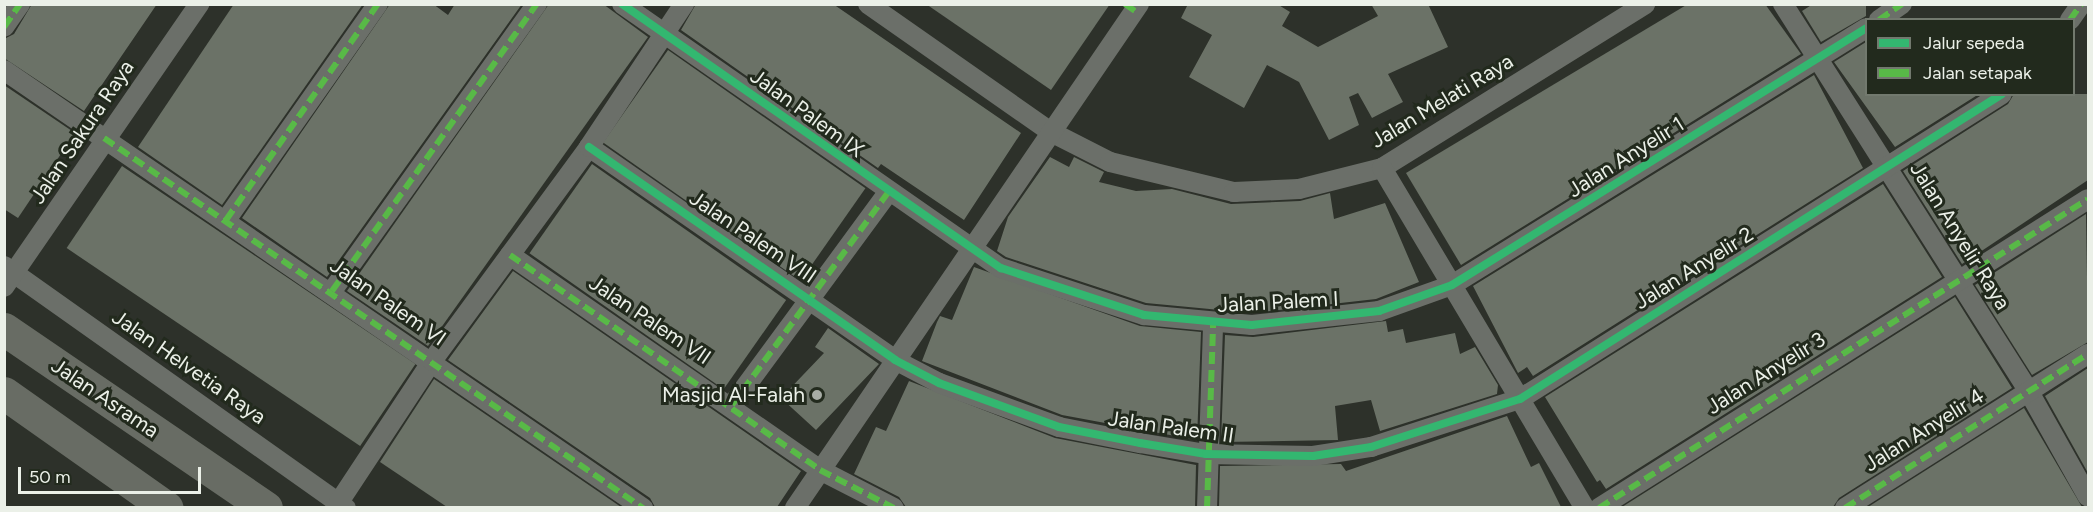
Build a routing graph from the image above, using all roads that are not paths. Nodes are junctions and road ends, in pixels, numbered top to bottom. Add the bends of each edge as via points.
1 (20, 4) edge
2 (199, 4) edge
3 (378, 4) edge
4 (537, 4) edge
5 (622, 4) edge
6 (684, 4) edge
7 (868, 4) edge
8 (1644, 4) edge
9 (1783, 4) edge
10 (1902, 4) edge
11 (2081, 4) edge
12 (1133, 7) edge
13 (1882, 18) edge
14 (2071, 18) edge
15 (4, 27) edge
16 (1865, 29) edge
17 (664, 33) junction
18 (1820, 59) junction
19 (4, 70) edge
20 (1999, 96) edge
21 (1051, 132) junction
22 (104, 138) junction
23 (589, 147) junction
24 (1888, 167) junction
25 (1382, 168) junction
26 (888, 193) junction
27 (2088, 199) edge
28 (226, 220) junction
29 (971, 249) junction
30 (510, 255) junction
31 (8, 275) edge
32 (1959, 279) junction
33 (1452, 285) junction
34 (332, 291) junction
35 (812, 299) junction
36 (1213, 324) junction
37 (4, 329) edge
38 (2088, 354) edge
39 (895, 360) junction
40 (432, 361) junction
41 (2029, 392) junction
42 (4, 393) edge
43 (1520, 399) junction
44 (732, 405) junction
45 (1206, 454) junction
46 (820, 470) junction
47 (2088, 497) edge
48 (343, 505) edge
49 (167, 507) edge
50 (266, 507) edge
51 (643, 507) edge
52 (795, 507) edge
53 (894, 507) edge
54 (1208, 507) edge
55 (1585, 507) edge
56 (1599, 507) edge
57 (1845, 507) edge

1 - 15 street
2 - 22 street, Jalan Sakura Raya
3 - 28 street
4 - 34 street
5 - 17 street, Jalan Palem IX
6 - 17 street
7 - 21 street, Jalan Melati Raya
8 - 25 street, Jalan Melati Raya
9 - 18 street, Jalan Anyelir Raya
10 - 13 street
11 - 14 street
12 - 21 street
16 - 18 street, Jalan Anyelir 1
17 - 23 street
17 - 26 street, Jalan Palem IX
18 - 24 street, Jalan Anyelir Raya
18 - 33 street, Jalan Anyelir 1
19 - 22 street, Jalan Palem VI
20 - 24 street, Jalan Anyelir 2
21 - 25 street, Jalan Melati Raya via 1110,162 1234,192 1299,189
21 - 29 street
22 - 28 street, Jalan Palem VI
22 - 31 street, Jalan Sakura Raya
23 - 30 street
23 - 35 street, Jalan Palem VIII
24 - 32 street, Jalan Anyelir Raya
24 - 43 street, Jalan Anyelir 2
25 - 33 street
26 - 29 street, Jalan Palem IX
26 - 35 street
27 - 32 street, Jalan Anyelir 3
28 - 34 street, Jalan Palem VI
29 - 36 street, Jalan Palem I via 1001,268 1060,291 1144,315
29 - 39 street
30 - 40 street
30 - 44 street, Jalan Palem VII
31 - 48 street, Jalan Helvetia Raya
32 - 41 street, Jalan Anyelir Raya
32 - 56 street, Jalan Anyelir 3
33 - 36 street, Jalan Palem I via 1408,303 1339,318
33 - 43 street
34 - 40 street, Jalan Palem VI
35 - 39 street, Jalan Palem VIII
35 - 44 street
36 - 45 street
37 - 50 highway, Jalan Asrama
38 - 41 street, Jalan Anyelir 4
39 - 45 street, Jalan Palem II via 939,383 1059,427
39 - 46 street
40 - 48 street
40 - 51 street, Jalan Palem VI
41 - 47 street, Jalan Anyelir Raya
41 - 57 street, Jalan Anyelir 4
42 - 49 highway
43 - 45 street, Jalan Palem II via 1371,447 1313,456
43 - 55 street
44 - 46 street, Jalan Palem VII
45 - 54 street
46 - 52 street
46 - 53 street, Jalan Palem VII

